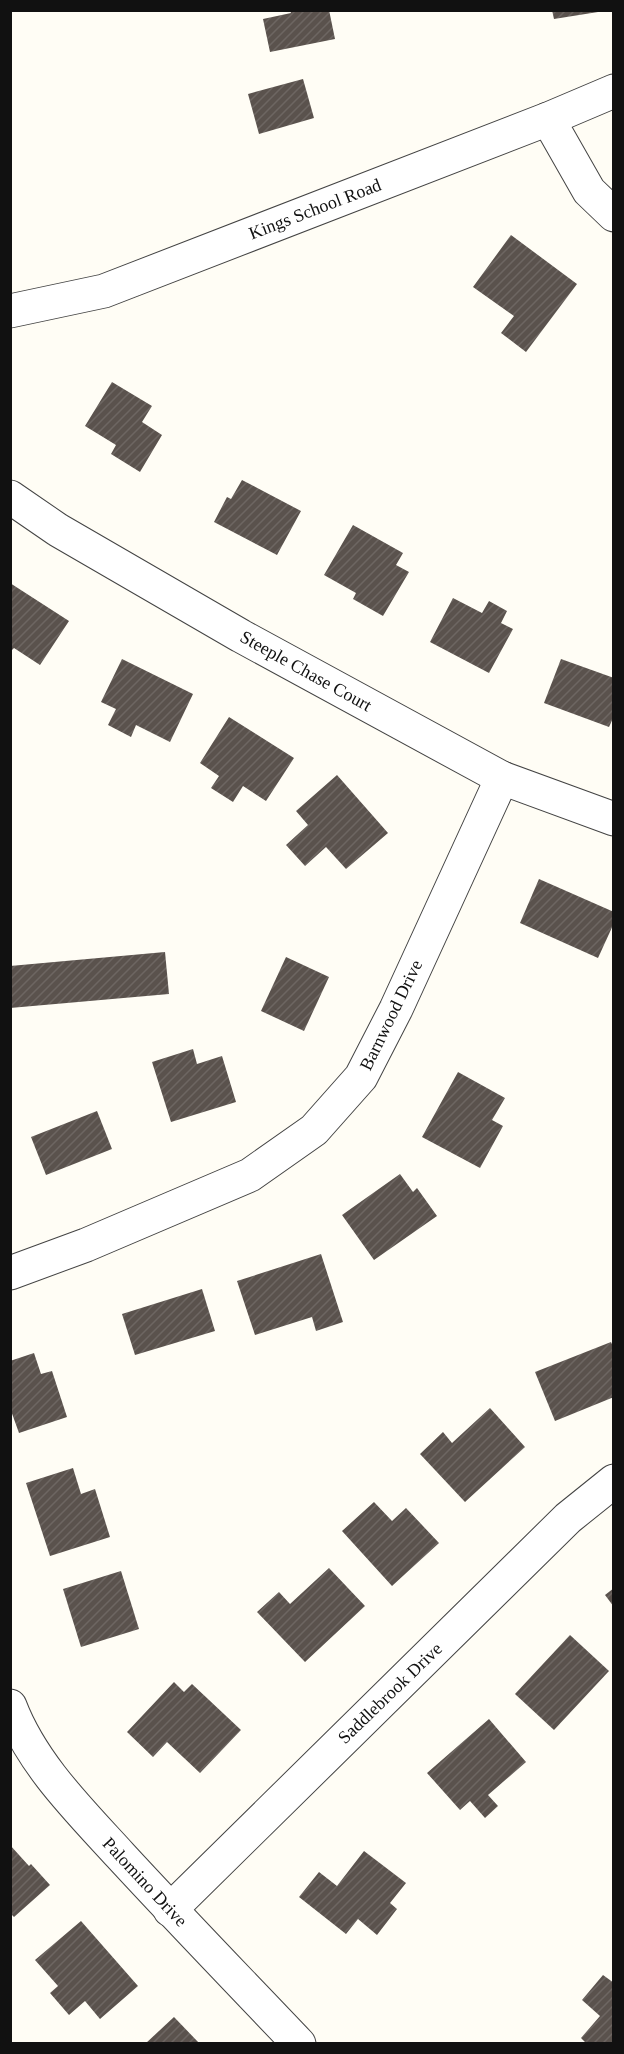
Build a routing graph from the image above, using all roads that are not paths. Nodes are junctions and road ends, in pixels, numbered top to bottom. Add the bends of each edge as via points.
1 (614, 91) edge
2 (548, 119) junction
3 (614, 214) edge
4 (10, 311) edge
5 (10, 497) edge
6 (502, 778) junction
7 (614, 819) edge
8 (10, 1274) edge
9 (614, 1481) edge
10 (10, 1706) edge
11 (170, 1910) junction
12 (300, 2043) edge

1 - 2 street, Kings School Road
2 - 3 street via 589,191
2 - 4 street, Kings School Road via 104,291
5 - 6 street, Steeple Chase Court via 58,530 241,636
6 - 7 street, Steeple Chase Court
6 - 8 street, Barnwood Drive via 361,1077 314,1130 250,1175
9 - 11 street, Saddlebrook Drive via 568,1518
10 - 11 street, Palomino Drive via 55,1785
11 - 12 street, Palomino Drive

